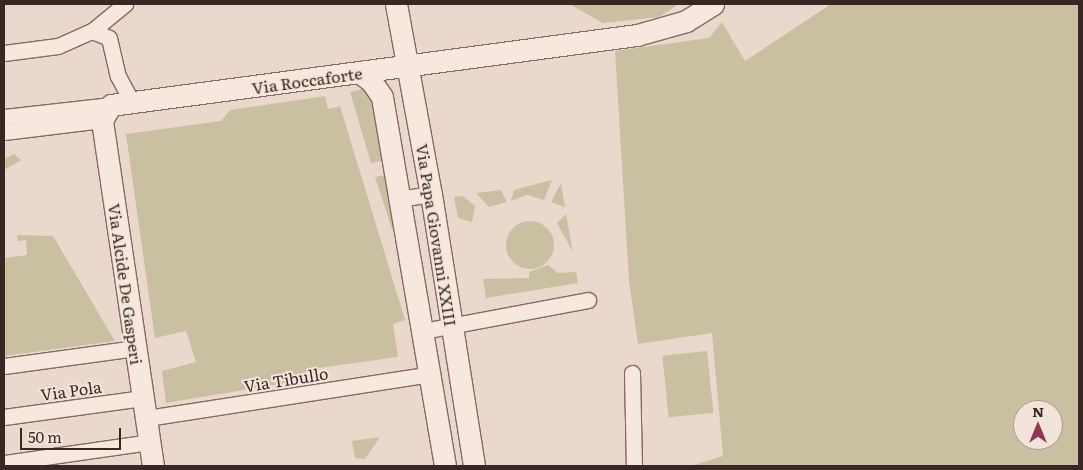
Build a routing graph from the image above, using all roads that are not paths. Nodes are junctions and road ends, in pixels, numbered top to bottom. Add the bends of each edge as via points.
1 (125, 4) edge
2 (396, 4) edge
3 (713, 4) edge
4 (92, 31) junction
5 (4, 53) edge
6 (402, 66) junction
7 (360, 73) junction
8 (132, 102) junction
9 (384, 107) junction
10 (106, 112) junction
11 (4, 117) edge
12 (4, 132) edge
13 (431, 194) junction
14 (399, 199) junction
15 (588, 300) dead end
16 (451, 326) junction
17 (423, 331) junction
18 (136, 348) junction
19 (4, 366) edge
20 (632, 373) dead end
21 (430, 374) junction
22 (143, 398) junction
23 (4, 417) edge
24 (147, 418) junction
25 (150, 442) junction
26 (4, 463) edge
27 (153, 466) edge
28 (445, 466) edge
29 (474, 466) edge
30 (634, 466) edge

1 - 4 street
2 - 6 street, Via Papa Giovanni XXIII
3 - 6 street, Via Roccaforte via 686,21 637,35
4 - 5 street via 58,46
4 - 8 street via 109,38 118,76
6 - 7 street, Via Roccaforte
6 - 9 street
6 - 13 street, Via Papa Giovanni XXIII
7 - 8 street, Via Roccaforte
7 - 9 street, Via Papa Giovanni XXIII via 376,87
8 - 10 street, Via Roccaforte
9 - 14 street, Via Papa Giovanni XXIII
10 - 11 street, Via Roccaforte
10 - 12 street
10 - 18 street, Via Alcide De Gasperi
13 - 14 street
13 - 16 street, Via Papa Giovanni XXIII
14 - 17 street, Via Papa Giovanni XXIII
15 - 16 street
16 - 17 street
16 - 29 street, Via Papa Giovanni XXIII
17 - 21 street, Via Papa Giovanni XXIII
18 - 19 street
18 - 22 street, Via Alcide De Gasperi
20 - 30 street via 630,417
21 - 24 street, Via Tibullo
21 - 28 street, Via Papa Giovanni XXIII
22 - 23 street, Via Pola
22 - 24 street, Via Alcide De Gasperi
24 - 25 street, Via Alcide De Gasperi
25 - 26 street
25 - 27 street, Via Alcide De Gasperi

